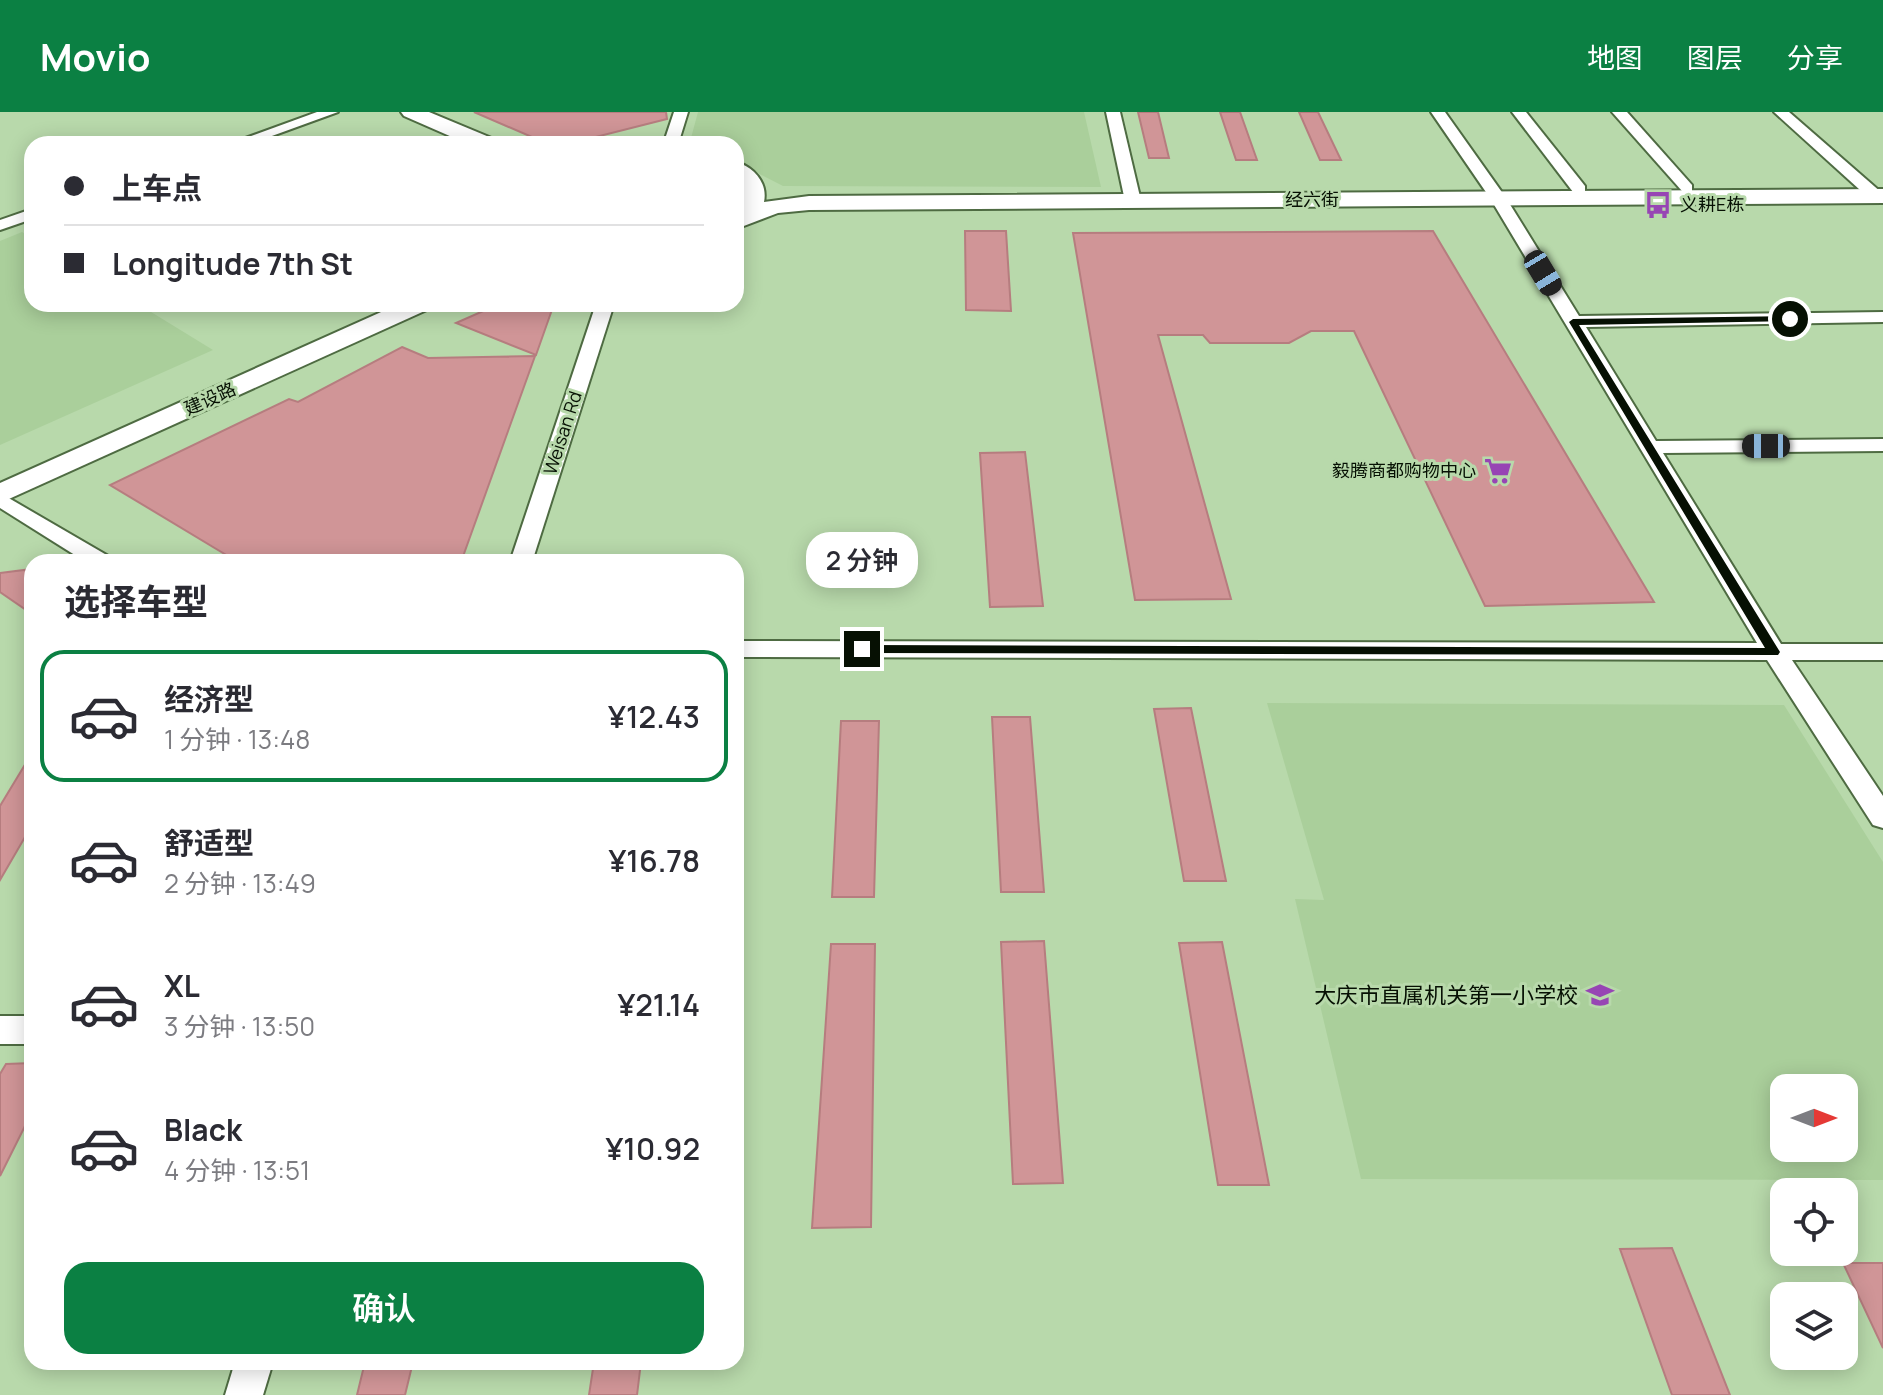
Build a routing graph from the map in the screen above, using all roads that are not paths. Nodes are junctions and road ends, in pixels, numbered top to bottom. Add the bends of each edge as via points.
1 (331, 112) edge
2 (411, 112) edge
3 (681, 112) edge
4 (1113, 112) edge
5 (1438, 112) edge
6 (1519, 112) edge
7 (1619, 112) edge
8 (1781, 112) edge
9 (260, 136) edge
10 (467, 136) edge
11 (673, 136) edge
12 (744, 176) edge
13 (1687, 188) junction
14 (1579, 189) junction
15 (1877, 192) edge
16 (1495, 194) junction
17 (1132, 196) junction
18 (744, 215) edge
19 (24, 217) edge
20 (744, 218) edge
21 (0, 225) edge
22 (366, 312) edge
23 (402, 312) edge
24 (602, 312) edge
25 (1883, 317) edge
26 (1573, 322) junction
27 (1883, 445) edge
28 (1649, 447) junction
29 (0, 475) edge
30 (0, 496) edge
31 (90, 554) edge
32 (524, 554) edge
33 (744, 649) edge
34 (1774, 652) junction
35 (1883, 652) edge
36 (1883, 818) edge
37 (0, 1030) edge
38 (24, 1030) edge
39 (252, 1370) edge
40 (244, 1395) edge

1 - 9 street
2 - 10 main road
3 - 11 street
4 - 17 street
5 - 16 street
6 - 14 street
7 - 13 street
8 - 15 street
12 - 17 main road, 经六街 via 773,189 806,192
12 - 18 main road via 755,189 753,205
13 - 14 main road, 经六街
13 - 15 main road, 经六街
14 - 16 main road, 经六街
15 - 16 main road, 经六街
16 - 17 main road, 经六街
16 - 26 street
17 - 20 main road, 经六街 via 809,203 775,206
19 - 21 street
22 - 29 main road, 建设路
23 - 30 main road, 建设路
24 - 32 street, Weisan Rd
25 - 26 street
26 - 28 street
27 - 28 street
28 - 34 street
30 - 31 street
33 - 34 street
34 - 35 street
34 - 36 street
37 - 38 street
39 - 40 street

